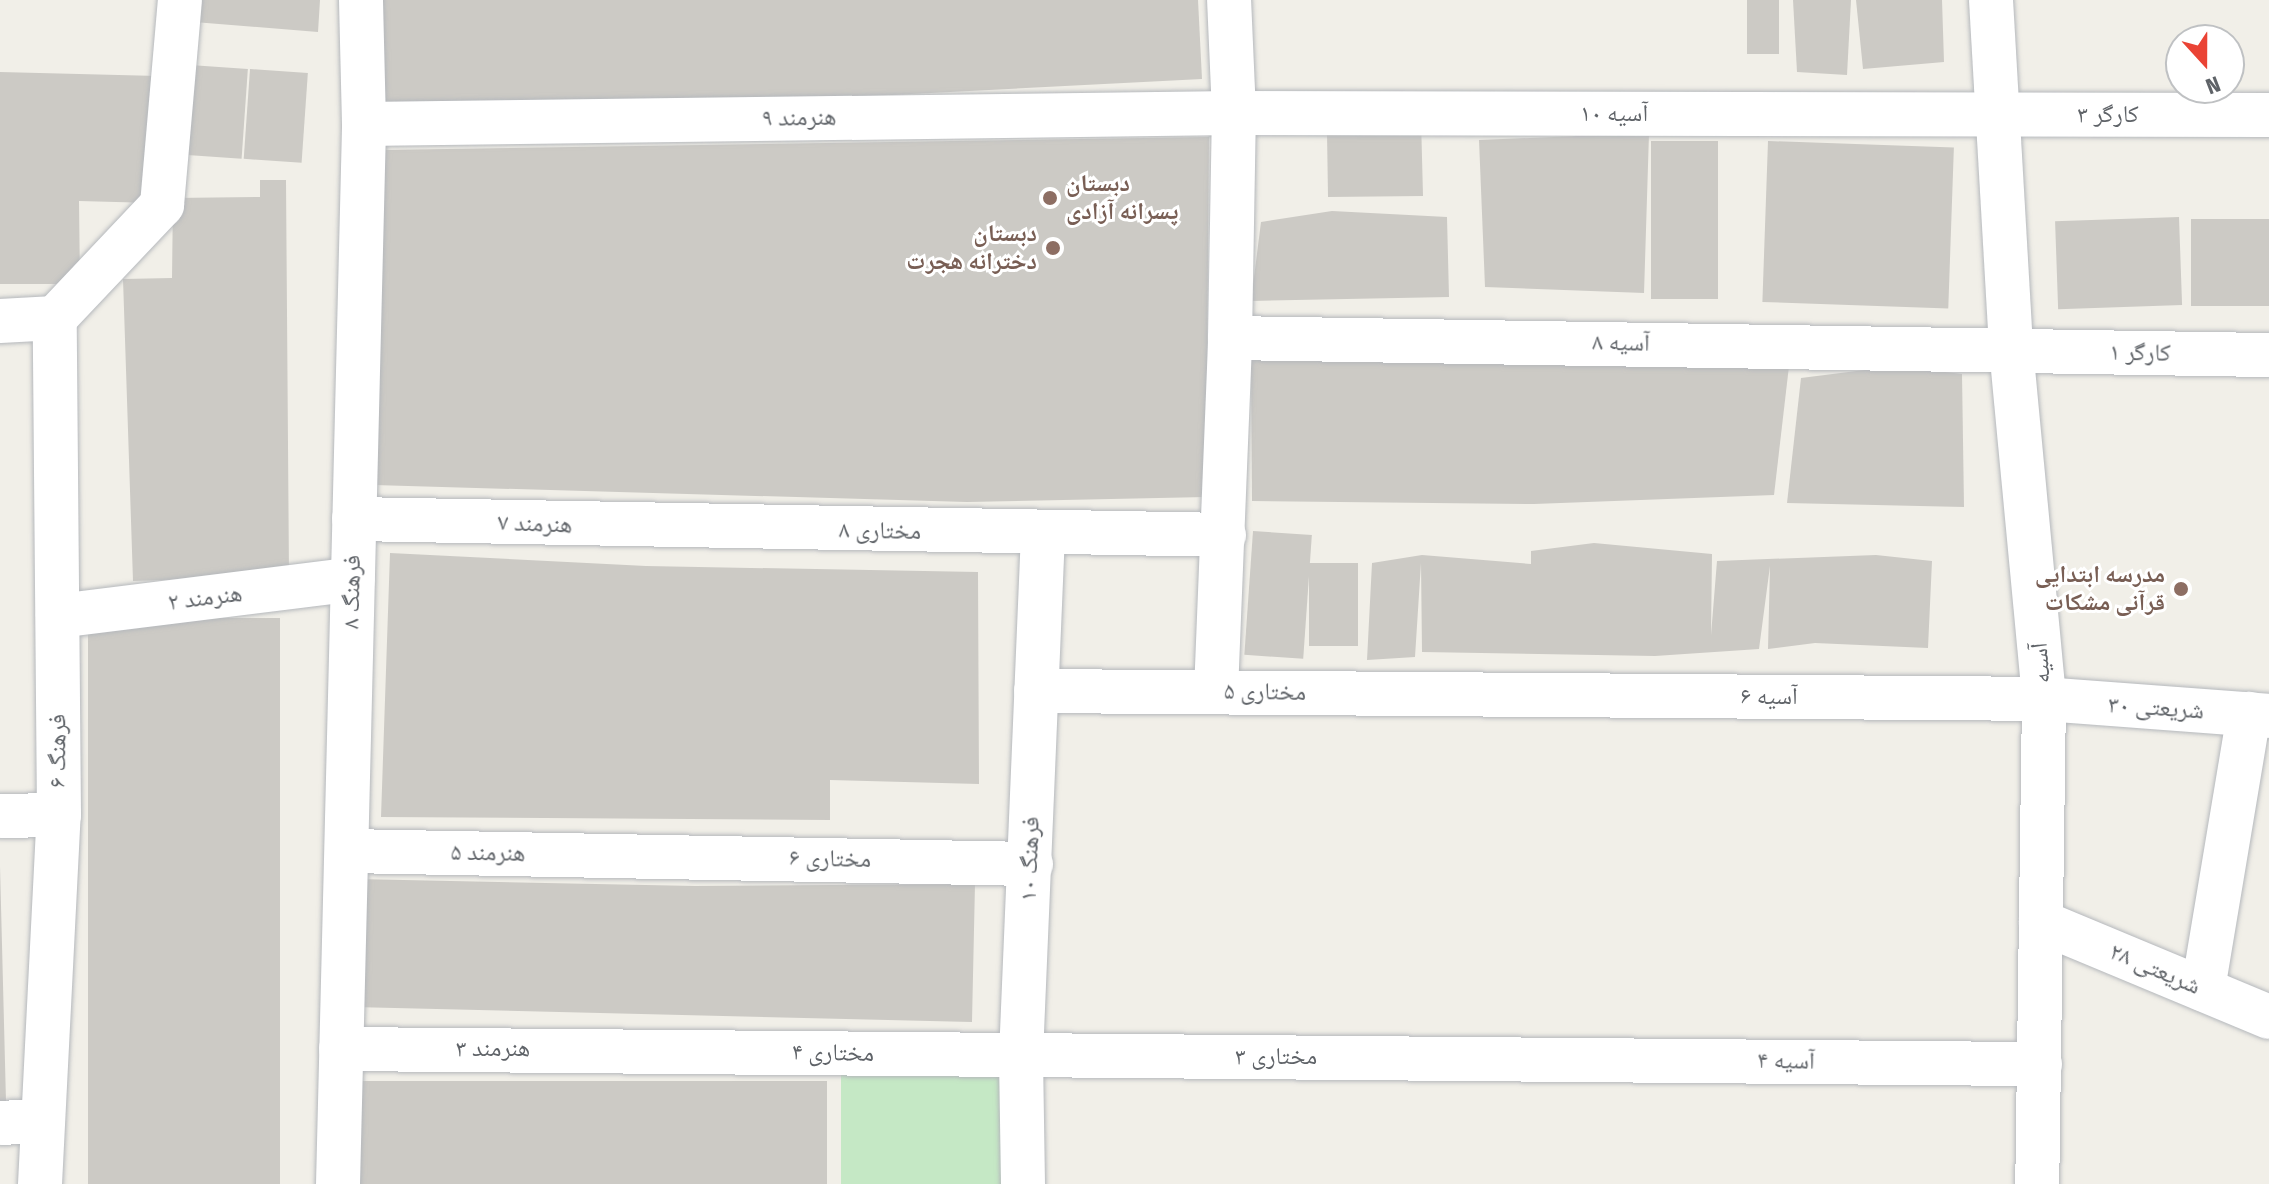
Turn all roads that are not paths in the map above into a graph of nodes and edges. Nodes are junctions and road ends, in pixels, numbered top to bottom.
1 (180, 0) edge
2 (361, 0) edge
3 (1229, 0) edge
4 (1991, 0) edge
5 (1234, 113) junction
6 (2269, 115) edge
7 (1994, 116) junction
8 (364, 124) junction
9 (55, 318) junction
10 (0, 321) edge
11 (1230, 338) junction
12 (2011, 348) junction
13 (2269, 355) edge
14 (354, 519) junction
15 (716, 529) joint
16 (1043, 534) junction
17 (1224, 535) junction
18 (353, 579) junction
19 (58, 616) junction
20 (1036, 691) junction
21 (1216, 692) junction
22 (1493, 694) joint
23 (2044, 699) junction
24 (2259, 715) edge
25 (59, 815) junction
26 (0, 816) edge
27 (347, 851) junction
28 (629, 854) joint
29 (1031, 864) junction
30 (2041, 922) junction
31 (2203, 989) junction
32 (2269, 1017) edge
33 (341, 1049) junction
34 (645, 1050) joint
35 (1021, 1056) junction
36 (1532, 1058) joint
37 (2040, 1064) junction
38 (21, 1122) edge
39 (40, 1184) edge
40 (338, 1184) edge
41 (1023, 1184) edge
42 (2037, 1184) edge

1 - 9 street
2 - 8 street, فرهنگ ۸
3 - 5 street
4 - 7 street, آسیه
5 - 7 street, آسیه ۱۰
5 - 8 street, هنرمند ۹
5 - 11 street
6 - 7 street, کارگر ۳
7 - 12 street, آسیه
8 - 14 street, فرهنگ ۸
9 - 10 street
9 - 19 street, فرهنگ ۶
11 - 12 street, آسیه ۸
11 - 17 street
12 - 13 street, کارگر ۱
12 - 23 street, آسیه
14 - 15 street, هنرمند ۷
14 - 18 street, فرهنگ ۸
15 - 16 street, مختاری ۸
16 - 17 street, مختاری ۸
16 - 20 street, فرهنگ ۱۰
17 - 21 street
18 - 19 street, هنرمند ۲
18 - 27 street, فرهنگ ۸
19 - 25 street, فرهنگ ۶
20 - 21 street, مختاری ۵
20 - 29 street, فرهنگ ۱۰
21 - 22 street, مختاری ۵
22 - 23 street, آسیه ۶
23 - 24 street, شریعتی ۳۰
23 - 30 street, آسیه
24 - 31 street
25 - 26 street
25 - 38 street, فرهنگ ۶
27 - 28 street, هنرمند ۵
27 - 33 street, فرهنگ ۸
28 - 29 street, مختاری ۶
29 - 35 street, فرهنگ ۱۰
30 - 31 street, شریعتی ۲۸
30 - 37 street, آسیه
31 - 32 street, شریعتی ۲۸
33 - 34 street, هنرمند ۳
33 - 40 street, فرهنگ ۸
34 - 35 street, مختاری ۴
35 - 36 street, مختاری ۳
35 - 41 street, فرهنگ ۱۰
36 - 37 street, آسیه ۴
37 - 42 street, آسیه
38 - 39 street, فرهنگ ۶

